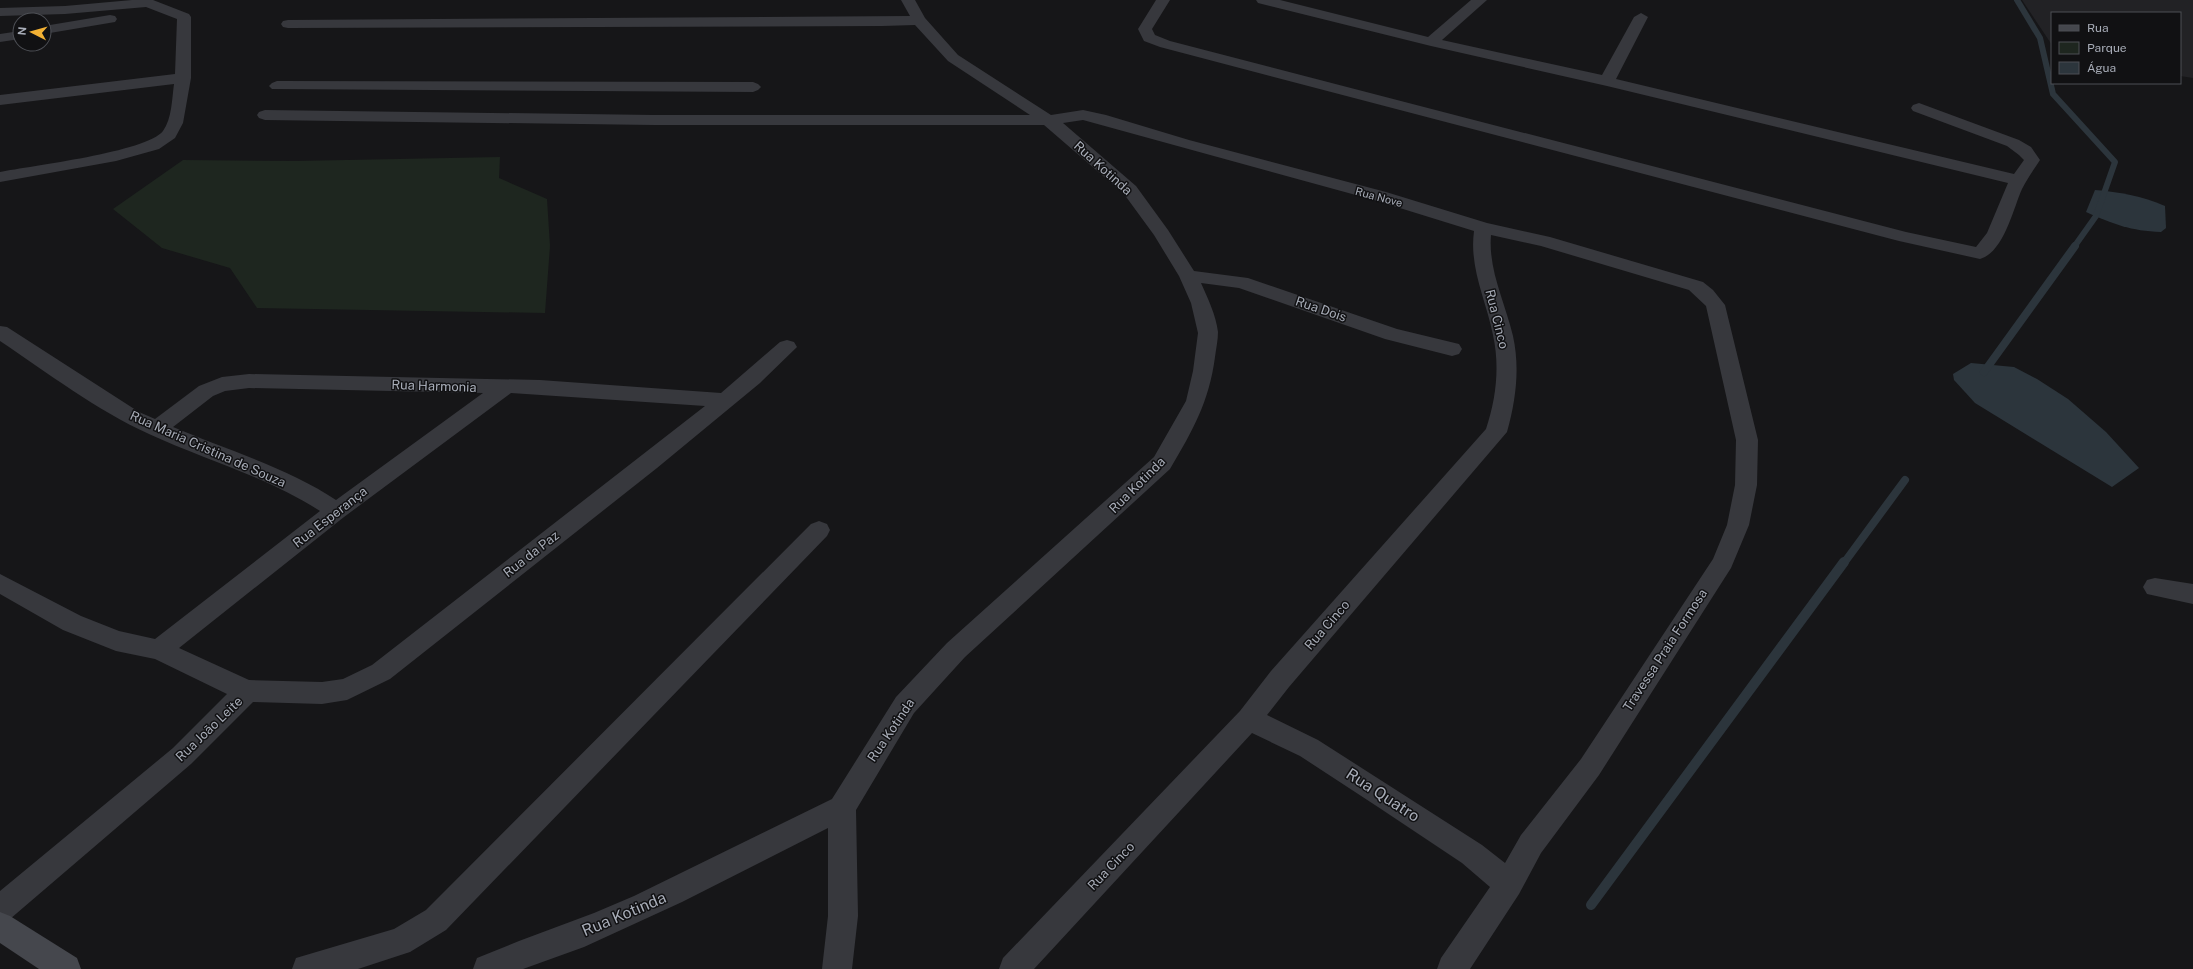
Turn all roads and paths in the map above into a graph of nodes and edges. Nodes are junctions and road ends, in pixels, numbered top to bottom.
1 (12, 0) edge
2 (908, 0) edge
3 (1163, 0) edge
4 (1263, 0) edge
5 (1480, 0) edge
6 (144, 1) edge
7 (0, 3) edge
8 (162, 10) junction
9 (0, 12) edge
10 (1641, 17) dead end
11 (919, 20) junction
12 (288, 24) dead end
13 (52, 29) edge
14 (12, 36) edge
15 (0, 38) edge
16 (1431, 42) junction
17 (183, 78) junction
18 (1607, 81) junction
19 (277, 86) dead end
20 (753, 87) dead end
21 (0, 100) edge
22 (574, 103) junction
23 (1919, 108) dead end
24 (265, 115) dead end
25 (1048, 120) junction
26 (0, 177) edge
27 (2018, 180) junction
28 (1483, 228) junction
29 (1188, 276) junction
30 (1706, 294) joint
31 (0, 332) edge
32 (17, 344) junction
33 (787, 347) dead end
34 (1452, 349) dead end
35 (0, 355) edge
36 (504, 388) junction
37 (725, 400) junction
38 (157, 429) junction
39 (336, 510) junction
40 (819, 530) dead end
41 (0, 582) edge
42 (2155, 587) dead end
43 (2193, 594) edge
44 (159, 650) junction
45 (247, 691) junction
46 (1248, 720) junction
47 (842, 808) junction
48 (1509, 884) junction
49 (0, 909) edge
50 (0, 926) edge
51 (66, 969) edge
52 (308, 969) edge
53 (488, 969) edge
54 (837, 969) edge
55 (1014, 969) edge
56 (1452, 969) edge

1 - 7 street
2 - 11 street, Rua Kotinda
3 - 27 street
4 - 16 street
5 - 16 street
6 - 8 street
6 - 9 street
8 - 13 street
8 - 17 street
10 - 18 street
11 - 12 street
11 - 25 street, Rua Kotinda
14 - 15 street
16 - 18 street
17 - 21 street
17 - 26 street
18 - 27 street
19 - 22 street
20 - 22 street
22 - 24 street
22 - 25 street, Rua Nove
23 - 27 street
25 - 28 street, Rua Nove
25 - 29 street, Rua Kotinda
28 - 30 street, Rua Nove
28 - 46 street, Rua Cinco
29 - 34 street, Rua Dois
29 - 47 street, Rua Kotinda
30 - 48 street, Travessa Praia Formosa
31 - 32 street, Rua Maria Cristina de Souza
32 - 35 street
32 - 38 street, Rua Maria Cristina de Souza
33 - 37 street, Rua da Paz
36 - 37 street, Rua Harmonia
36 - 38 street, Rua Harmonia
36 - 39 street, Rua Esperança
37 - 45 street, Rua da Paz
38 - 39 street, Rua Maria Cristina de Souza
39 - 44 street, Rua Esperança
40 - 52 street
41 - 44 street, Rua João Leite
42 - 43 street
44 - 45 street, Rua João Leite
45 - 49 street, Rua João Leite
46 - 48 street, Rua Quatro
46 - 55 street, Rua Cinco
47 - 53 street, Rua Kotinda
47 - 54 street
48 - 56 street, Travessa Praia Formosa
50 - 51 main road

